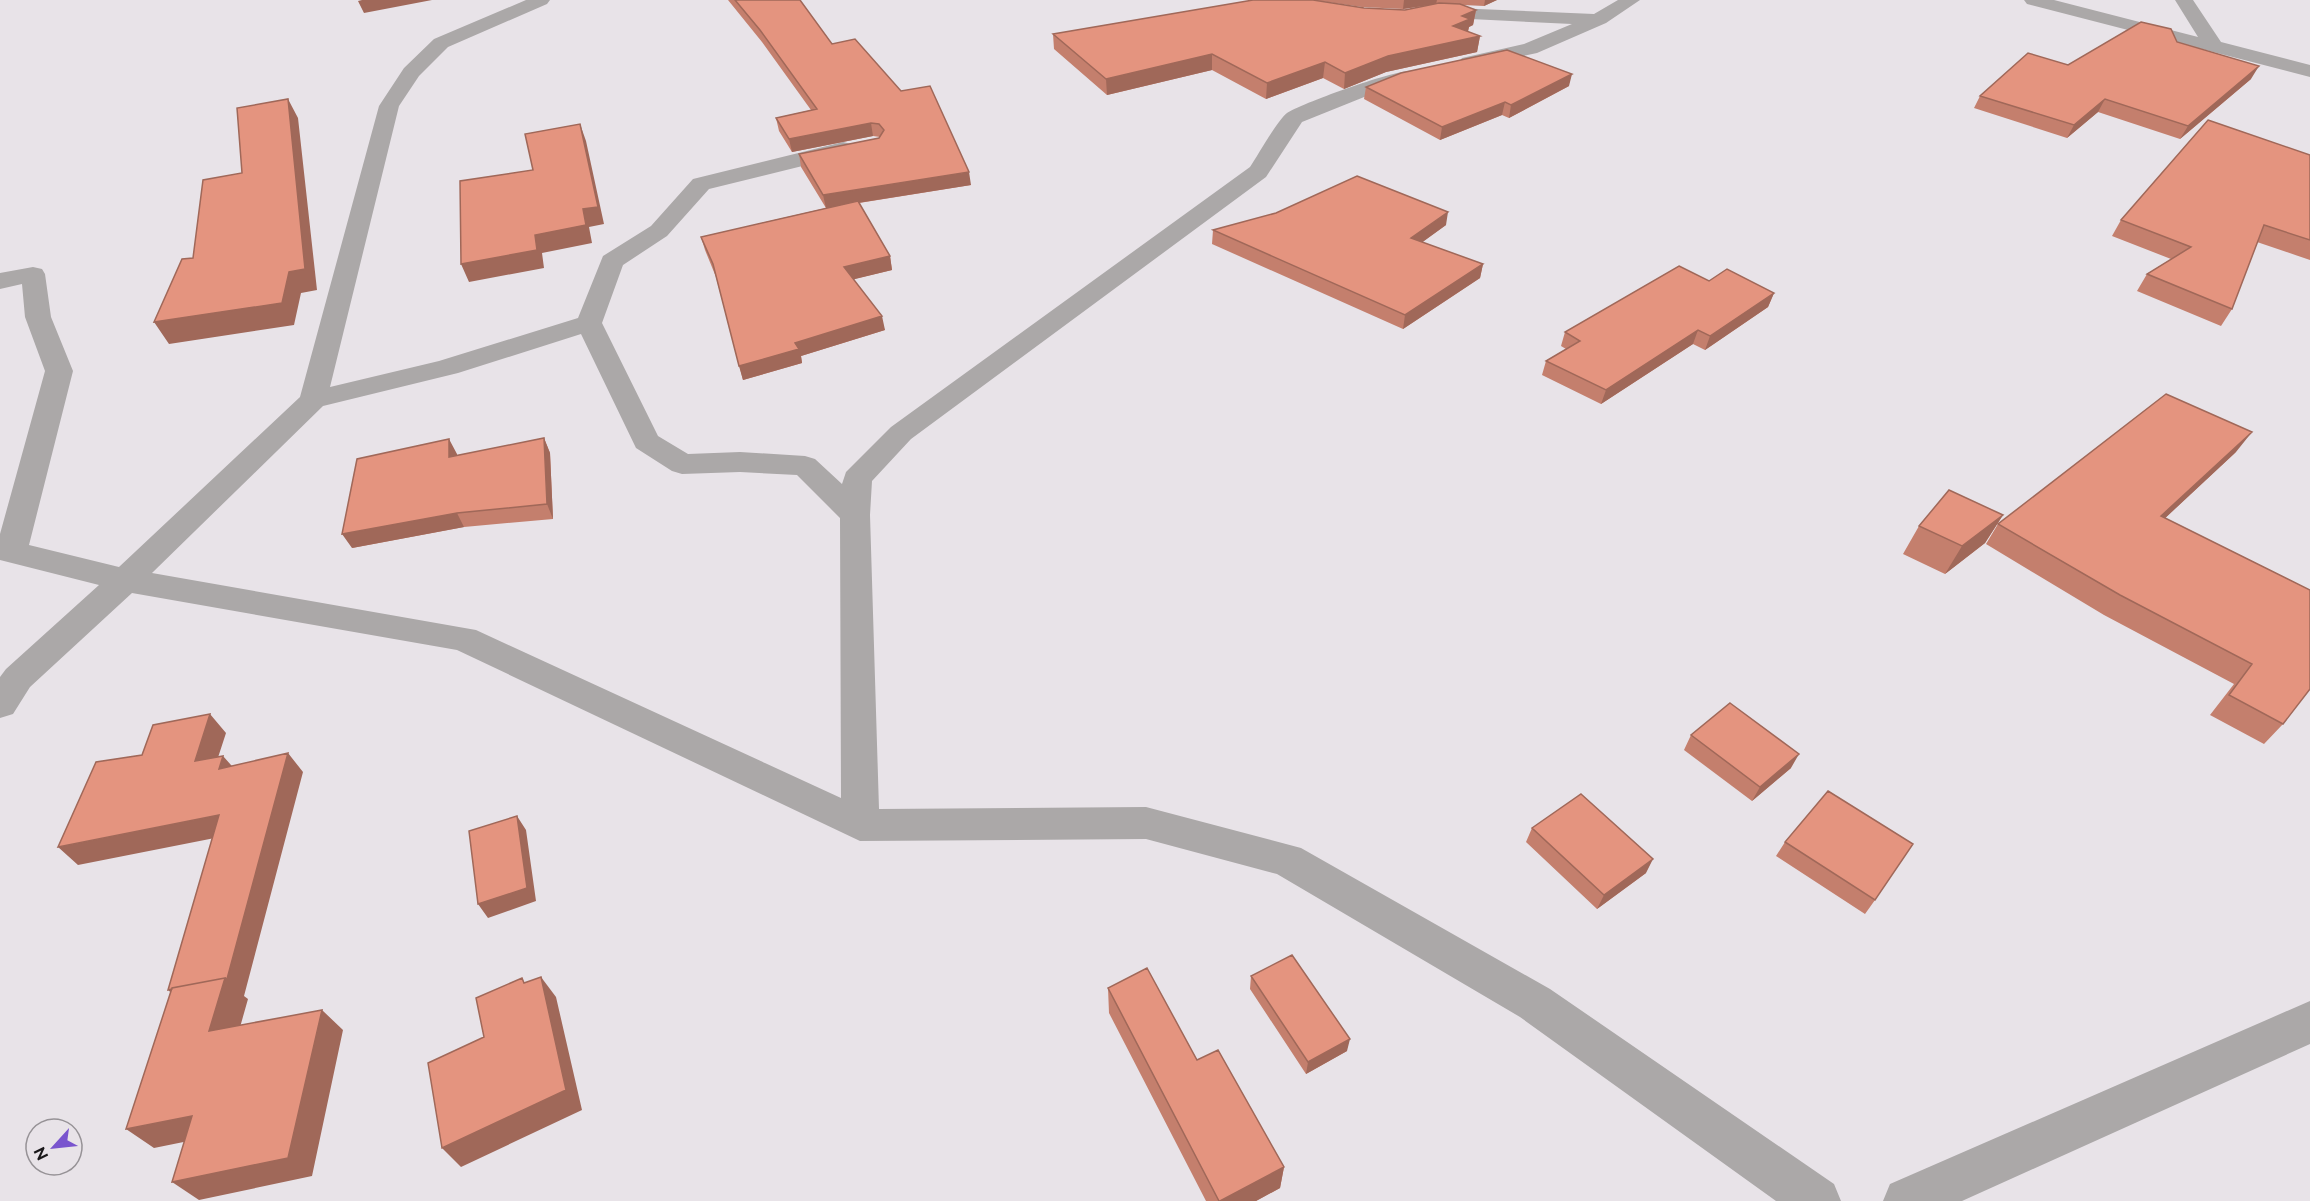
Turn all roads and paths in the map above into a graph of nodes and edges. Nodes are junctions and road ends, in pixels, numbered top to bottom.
1 (541, 0) edge
2 (1631, 0) edge
3 (2032, 0) edge
4 (2184, 0) edge
5 (1414, 15) edge
6 (1599, 19) junction
7 (2216, 48) junction
8 (2310, 71) edge
9 (863, 145) edge
10 (0, 281) edge
11 (589, 323) junction
12 (313, 400) junction
13 (855, 515) junction
14 (124, 580) junction
15 (0, 704) edge
16 (860, 825) junction
17 (2310, 1022) edge
18 (1817, 1201) edge
19 (1907, 1201) edge

1 - 12 street
2 - 6 street
3 - 7 street
4 - 7 street
5 - 6 street
6 - 13 street
7 - 8 street
9 - 11 street
10 - 14 street
11 - 12 street
11 - 13 street
12 - 14 street
13 - 16 street
14 - 15 street
14 - 16 street
16 - 18 street
17 - 19 street

